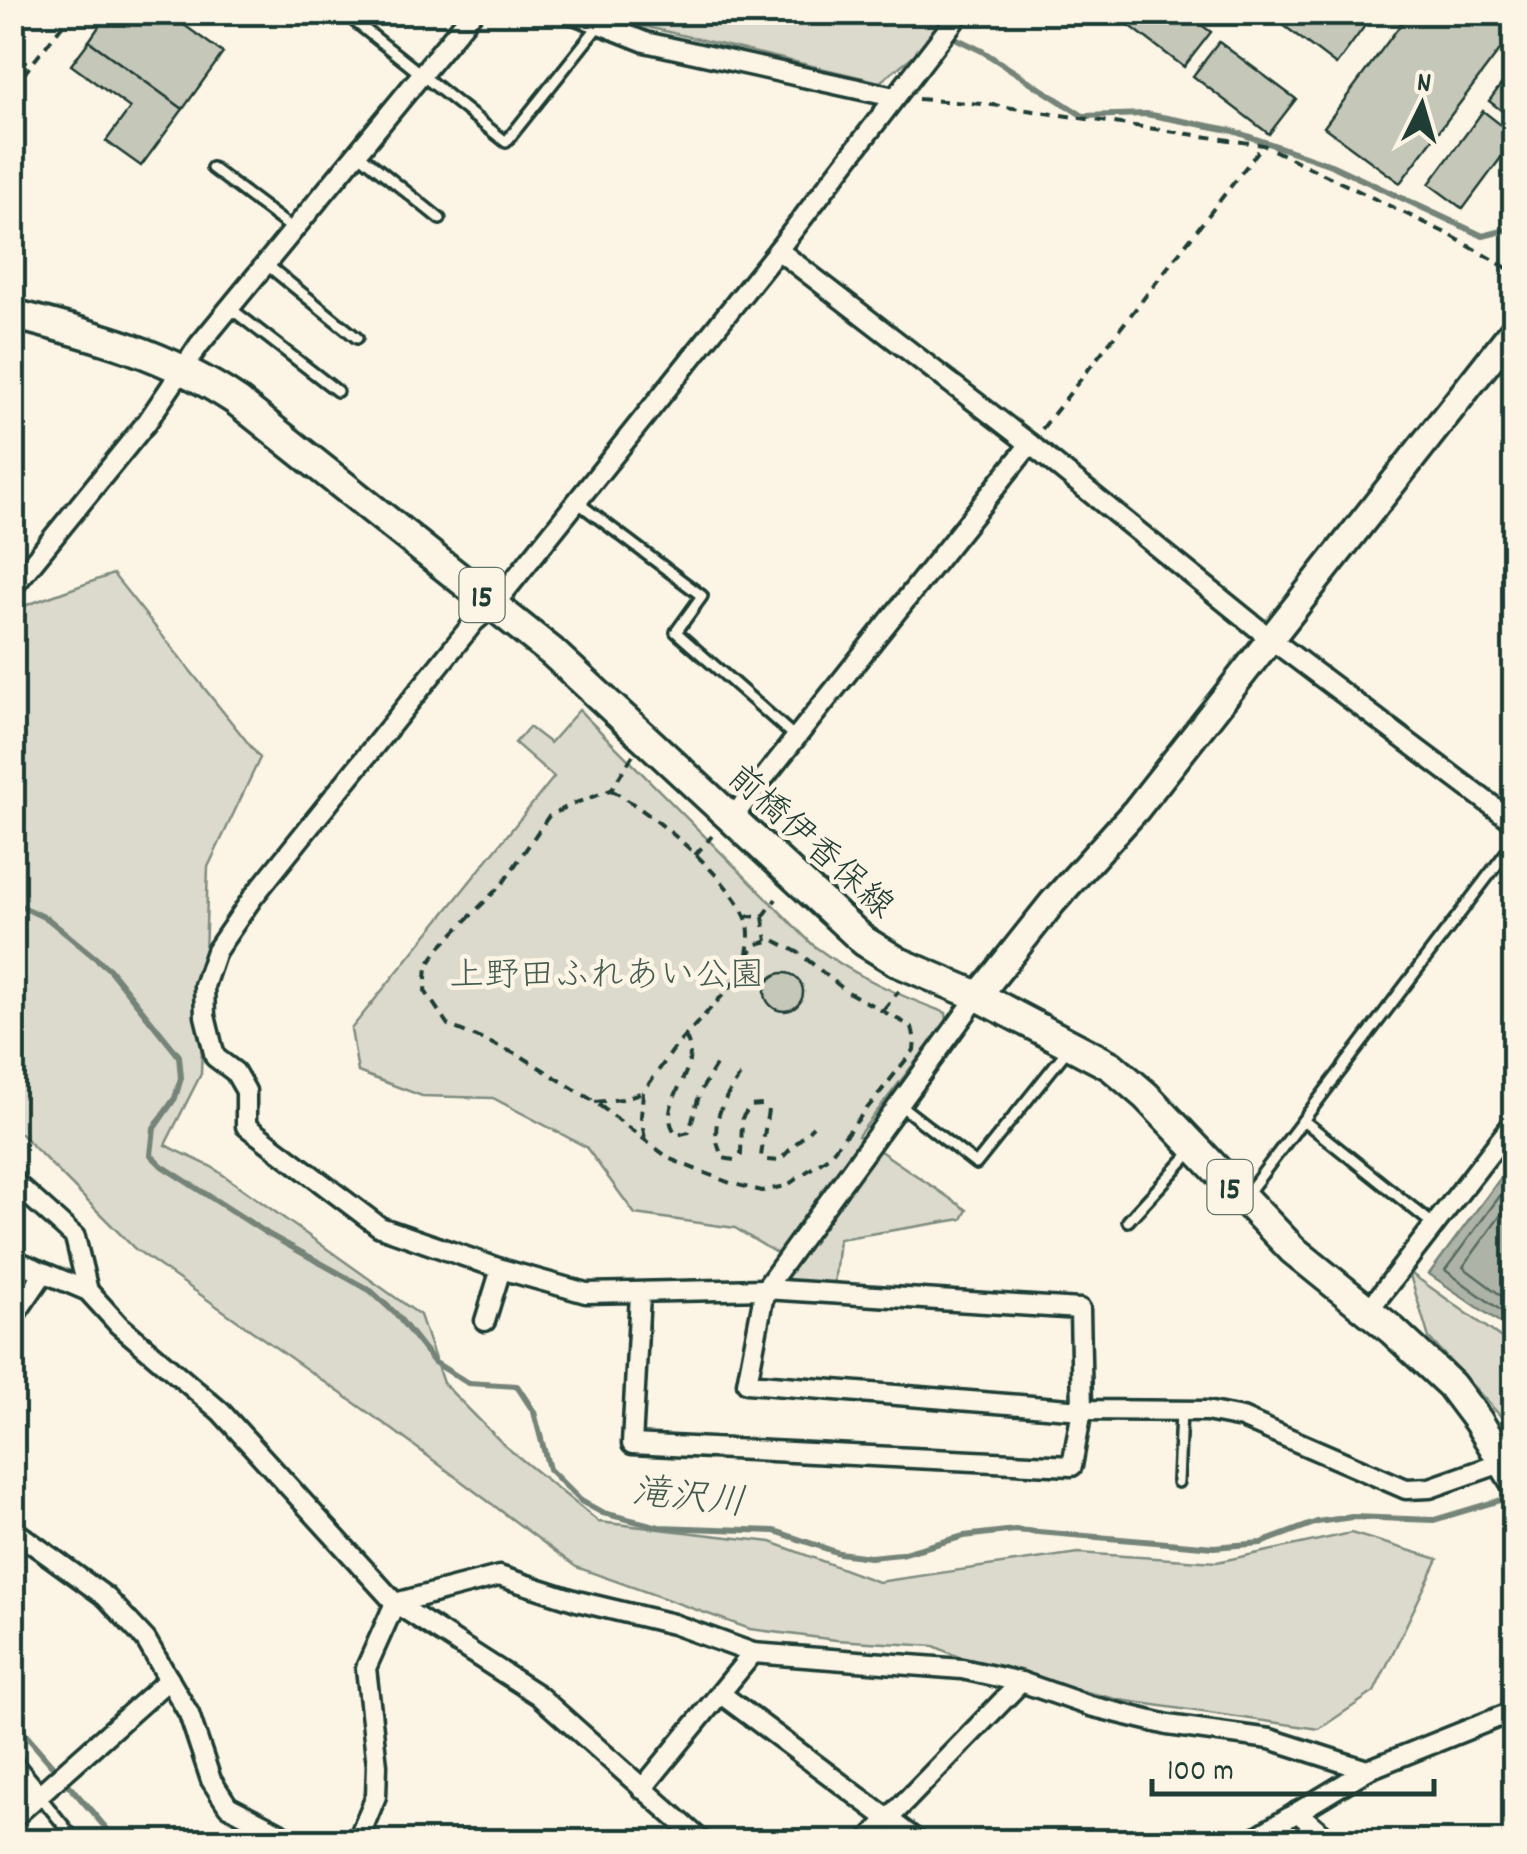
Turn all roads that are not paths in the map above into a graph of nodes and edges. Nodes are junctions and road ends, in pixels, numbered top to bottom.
1 (343, 12) edge
2 (474, 12) edge
3 (569, 12) edge
4 (961, 12) edge
5 (600, 24) junction
6 (423, 74) junction
7 (894, 97) junction
8 (358, 153) junction
9 (212, 168) dead end
10 (440, 219) dead end
11 (294, 230) junction
12 (778, 250) junction
13 (266, 264) junction
14 (230, 308) junction
15 (12, 314) edge
16 (1514, 330) edge
17 (357, 338) dead end
18 (182, 367) junction
19 (336, 390) dead end
20 (1030, 444) junction
21 (575, 501) junction
22 (12, 588) edge
23 (494, 605) junction
24 (1272, 640) junction
25 (796, 738) junction
26 (1514, 822) edge
27 (722, 827) junction
28 (1514, 842) edge
29 (978, 996) junction
30 (1072, 1046) junction
31 (898, 1103) junction
32 (1303, 1120) junction
33 (1514, 1122) edge
34 (1194, 1148) junction
35 (12, 1180) edge
36 (1242, 1200) junction
37 (1128, 1220) dead end
38 (1434, 1225) junction
39 (12, 1259) edge
40 (501, 1269) junction
41 (42, 1274) junction
42 (765, 1289) junction
43 (88, 1290) junction
44 (640, 1294) junction
45 (1368, 1311) junction
46 (12, 1319) edge
47 (485, 1321) dead end
48 (1082, 1410) junction
49 (1181, 1411) junction
50 (1510, 1472) edge
51 (1178, 1482) dead end
52 (12, 1528) edge
53 (394, 1603) junction
54 (753, 1652) junction
55 (169, 1679) junction
56 (1021, 1682) junction
57 (721, 1694) junction
58 (1514, 1711) edge
59 (12, 1763) edge
60 (1367, 1770) junction
61 (642, 1788) junction
62 (43, 1793) junction
63 (1298, 1812) junction
64 (12, 1819) edge
65 (888, 1821) junction
66 (77, 1842) edge
67 (297, 1842) edge
68 (358, 1842) edge
69 (703, 1842) edge
70 (866, 1842) edge
71 (919, 1842) edge
72 (1248, 1842) edge
73 (1332, 1842) edge

1 - 6 lane
2 - 6 street
3 - 5 street
4 - 7 street
5 - 6 lane
5 - 7 street
6 - 8 street
7 - 12 street
8 - 10 lane
8 - 11 street
9 - 11 lane
11 - 13 street
12 - 20 street
12 - 21 street
13 - 14 street
13 - 17 lane
14 - 18 street
14 - 19 lane
15 - 18 main road, 前橋伊香保線 / 15
16 - 24 street
18 - 22 street
18 - 23 main road, 前橋伊香保線 / 15
20 - 24 street
20 - 25 street
21 - 23 street
21 - 25 lane
23 - 27 main road, 前橋伊香保線 / 15
23 - 40 street
24 - 26 street
24 - 29 street
25 - 27 street
27 - 29 main road, 前橋伊香保線 / 15
28 - 32 lane
29 - 30 main road, 前橋伊香保線 / 15
29 - 31 street
30 - 31 lane
30 - 34 main road, 前橋伊香保線 / 15
31 - 42 street
32 - 36 lane
32 - 38 lane
33 - 38 street
34 - 36 main road, 前橋伊香保線 / 15
34 - 37 lane
35 - 43 street
36 - 45 main road, 前橋伊香保線 / 15
38 - 45 street
39 - 41 street
40 - 44 street
40 - 47 street
41 - 43 street
41 - 46 street
42 - 44 street
42 - 48 street
42 - 48 street
43 - 53 street
44 - 48 street
45 - 50 main road, 前橋伊香保線 / 15
48 - 49 street
49 - 50 street
49 - 51 lane
52 - 55 street
53 - 54 street
53 - 61 street
53 - 68 street
54 - 56 street
54 - 57 street
55 - 62 street
55 - 67 street
56 - 60 street
56 - 65 street
57 - 61 street
57 - 65 street
58 - 60 street
59 - 62 street
60 - 63 street
61 - 69 street
62 - 64 street
62 - 66 lane
63 - 72 street
63 - 73 street
65 - 70 street
65 - 71 street

